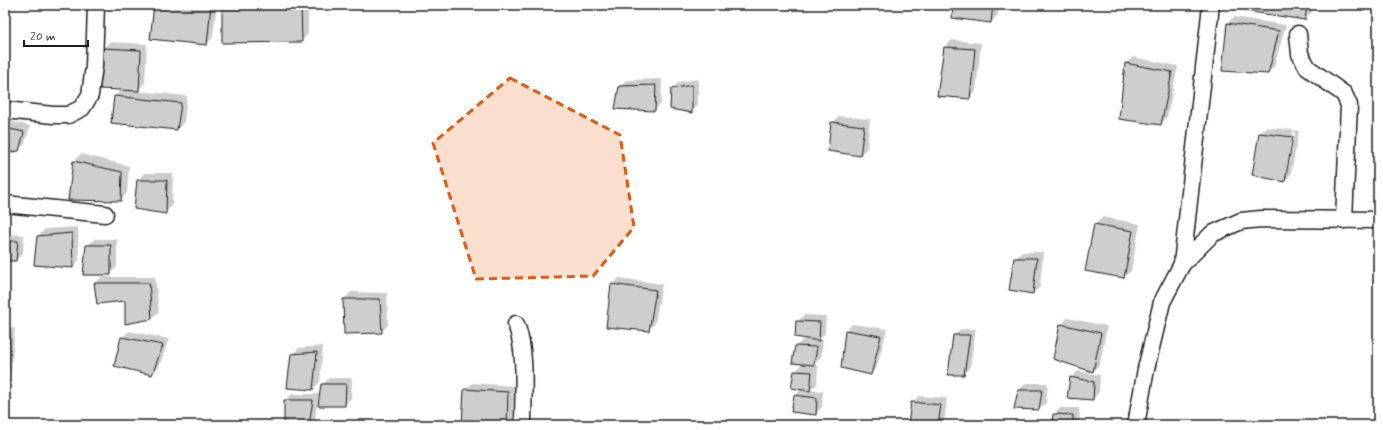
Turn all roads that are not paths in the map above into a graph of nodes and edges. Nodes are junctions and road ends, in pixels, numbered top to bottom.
1 (96, 5) edge
2 (1211, 5) edge
3 (1298, 34) dead end
4 (5, 110) edge
5 (5, 204) edge
6 (105, 214) dead end
7 (1344, 220) junction
8 (1378, 220) edge
9 (1182, 264) junction
10 (516, 324) dead end
11 (523, 425) edge
12 (1136, 425) edge

1 - 4 street
2 - 9 street
3 - 7 street
5 - 6 street
7 - 8 street
7 - 9 street
9 - 12 street
10 - 11 street

